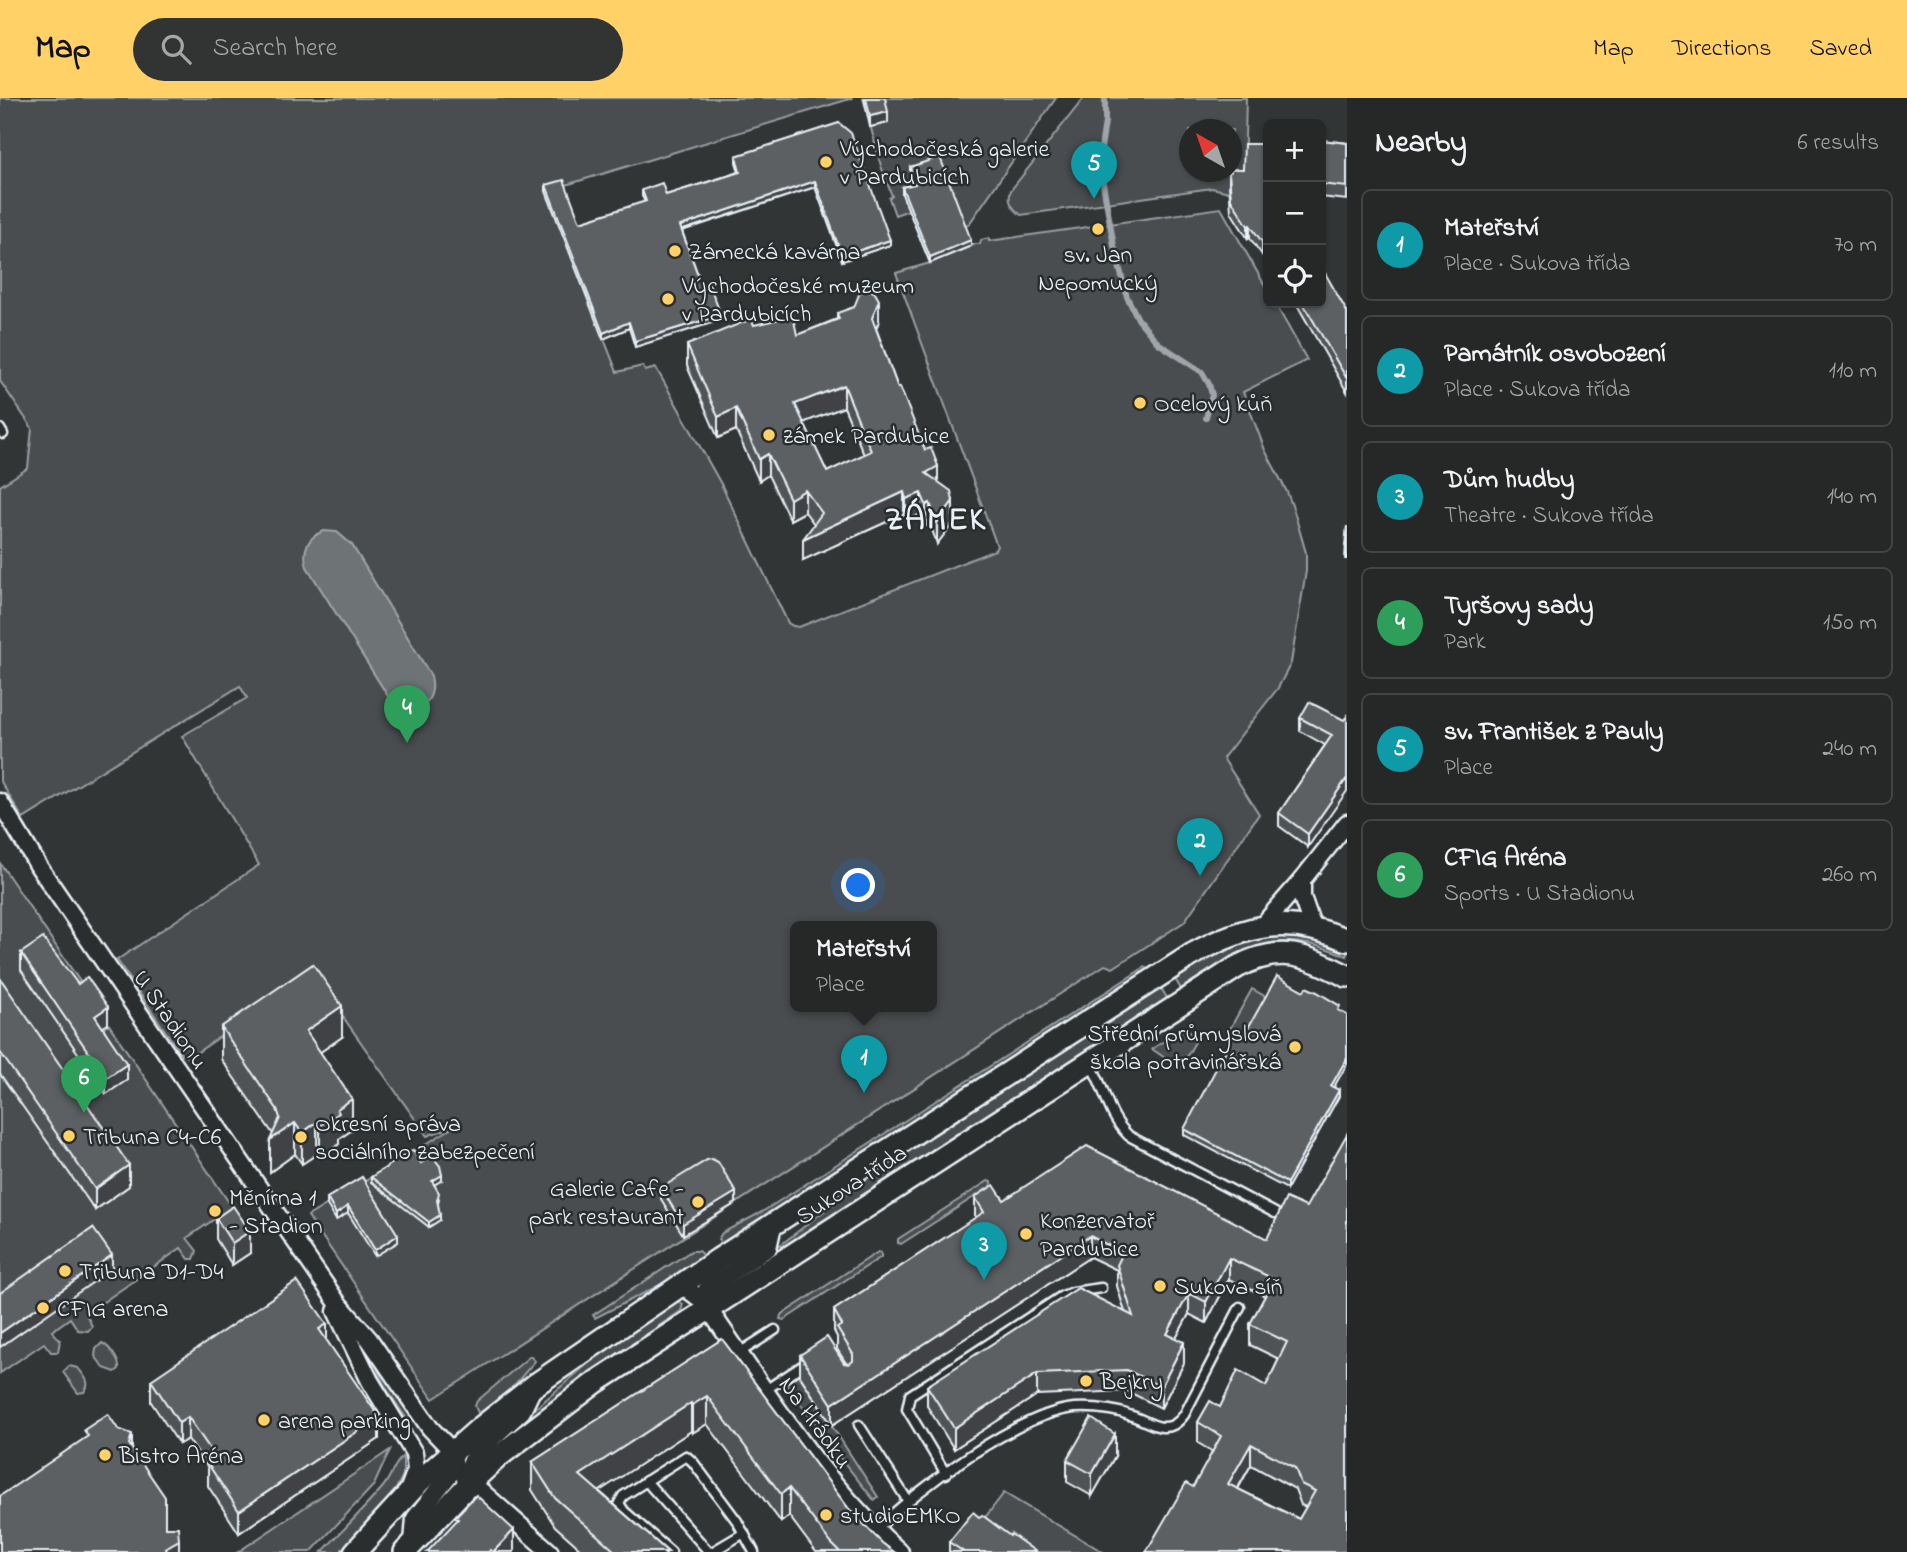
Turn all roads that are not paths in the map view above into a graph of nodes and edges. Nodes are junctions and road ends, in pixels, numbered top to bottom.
1 (0, 802) edge
2 (1347, 823) edge
3 (1303, 880) junction
4 (1262, 926) junction
5 (1312, 928) junction
6 (1347, 940) edge
7 (1347, 976) edge
8 (1089, 1062) junction
9 (1275, 1213) dead end
10 (773, 1225) junction
11 (308, 1260) junction
12 (676, 1288) junction
13 (1101, 1288) dead end
14 (1240, 1307) dead end
15 (707, 1308) junction
16 (775, 1330) dead end
17 (739, 1353) junction
18 (819, 1355) edge
19 (535, 1385) junction
20 (764, 1391) junction
21 (859, 1425) dead end
22 (405, 1437) junction
23 (454, 1467) junction
24 (946, 1474) junction
25 (646, 1481) junction
26 (402, 1500) junction
27 (908, 1501) junction
28 (876, 1530) junction
29 (744, 1533) junction
30 (409, 1548) edge
31 (355, 1552) edge
32 (550, 1552) edge
33 (671, 1552) edge
34 (710, 1552) edge
35 (754, 1552) edge
36 (900, 1552) edge

1 - 11 street, U Stadionu
2 - 3 street
3 - 4 street
3 - 5 street
4 - 5 street, Sukova třída
4 - 10 street, Sukova třída
5 - 6 street, Sukova třída
7 - 8 street, Sukova třída
8 - 9 lane
8 - 15 street, Sukova třída
10 - 12 street, Sukova třída
10 - 15 street
11 - 22 street, U Stadionu
11 - 23 street, U Stadionu
12 - 15 street, Na Hrádku
12 - 19 street, Sukova třída
13 - 24 lane
14 - 24 lane
15 - 17 street, Na Hrádku
15 - 23 street, Sukova třída
16 - 17 lane
17 - 20 street, Na Hrádku
18 - 20 lane
19 - 23 street, Sukova třída
19 - 23 street, Sukova třída
20 - 28 street, Na Hrádku
21 - 27 lane
22 - 23 street, U Stadionu
22 - 26 street, U Stadionu
23 - 26 street, Sukova třída
23 - 30 street, Sukova třída
23 - 32 street
24 - 27 lane
25 - 29 lane
25 - 33 lane
25 - 34 lane
26 - 31 street, Sukova třída
27 - 28 lane
28 - 36 street, Na Hrádku
29 - 34 lane
29 - 35 lane

